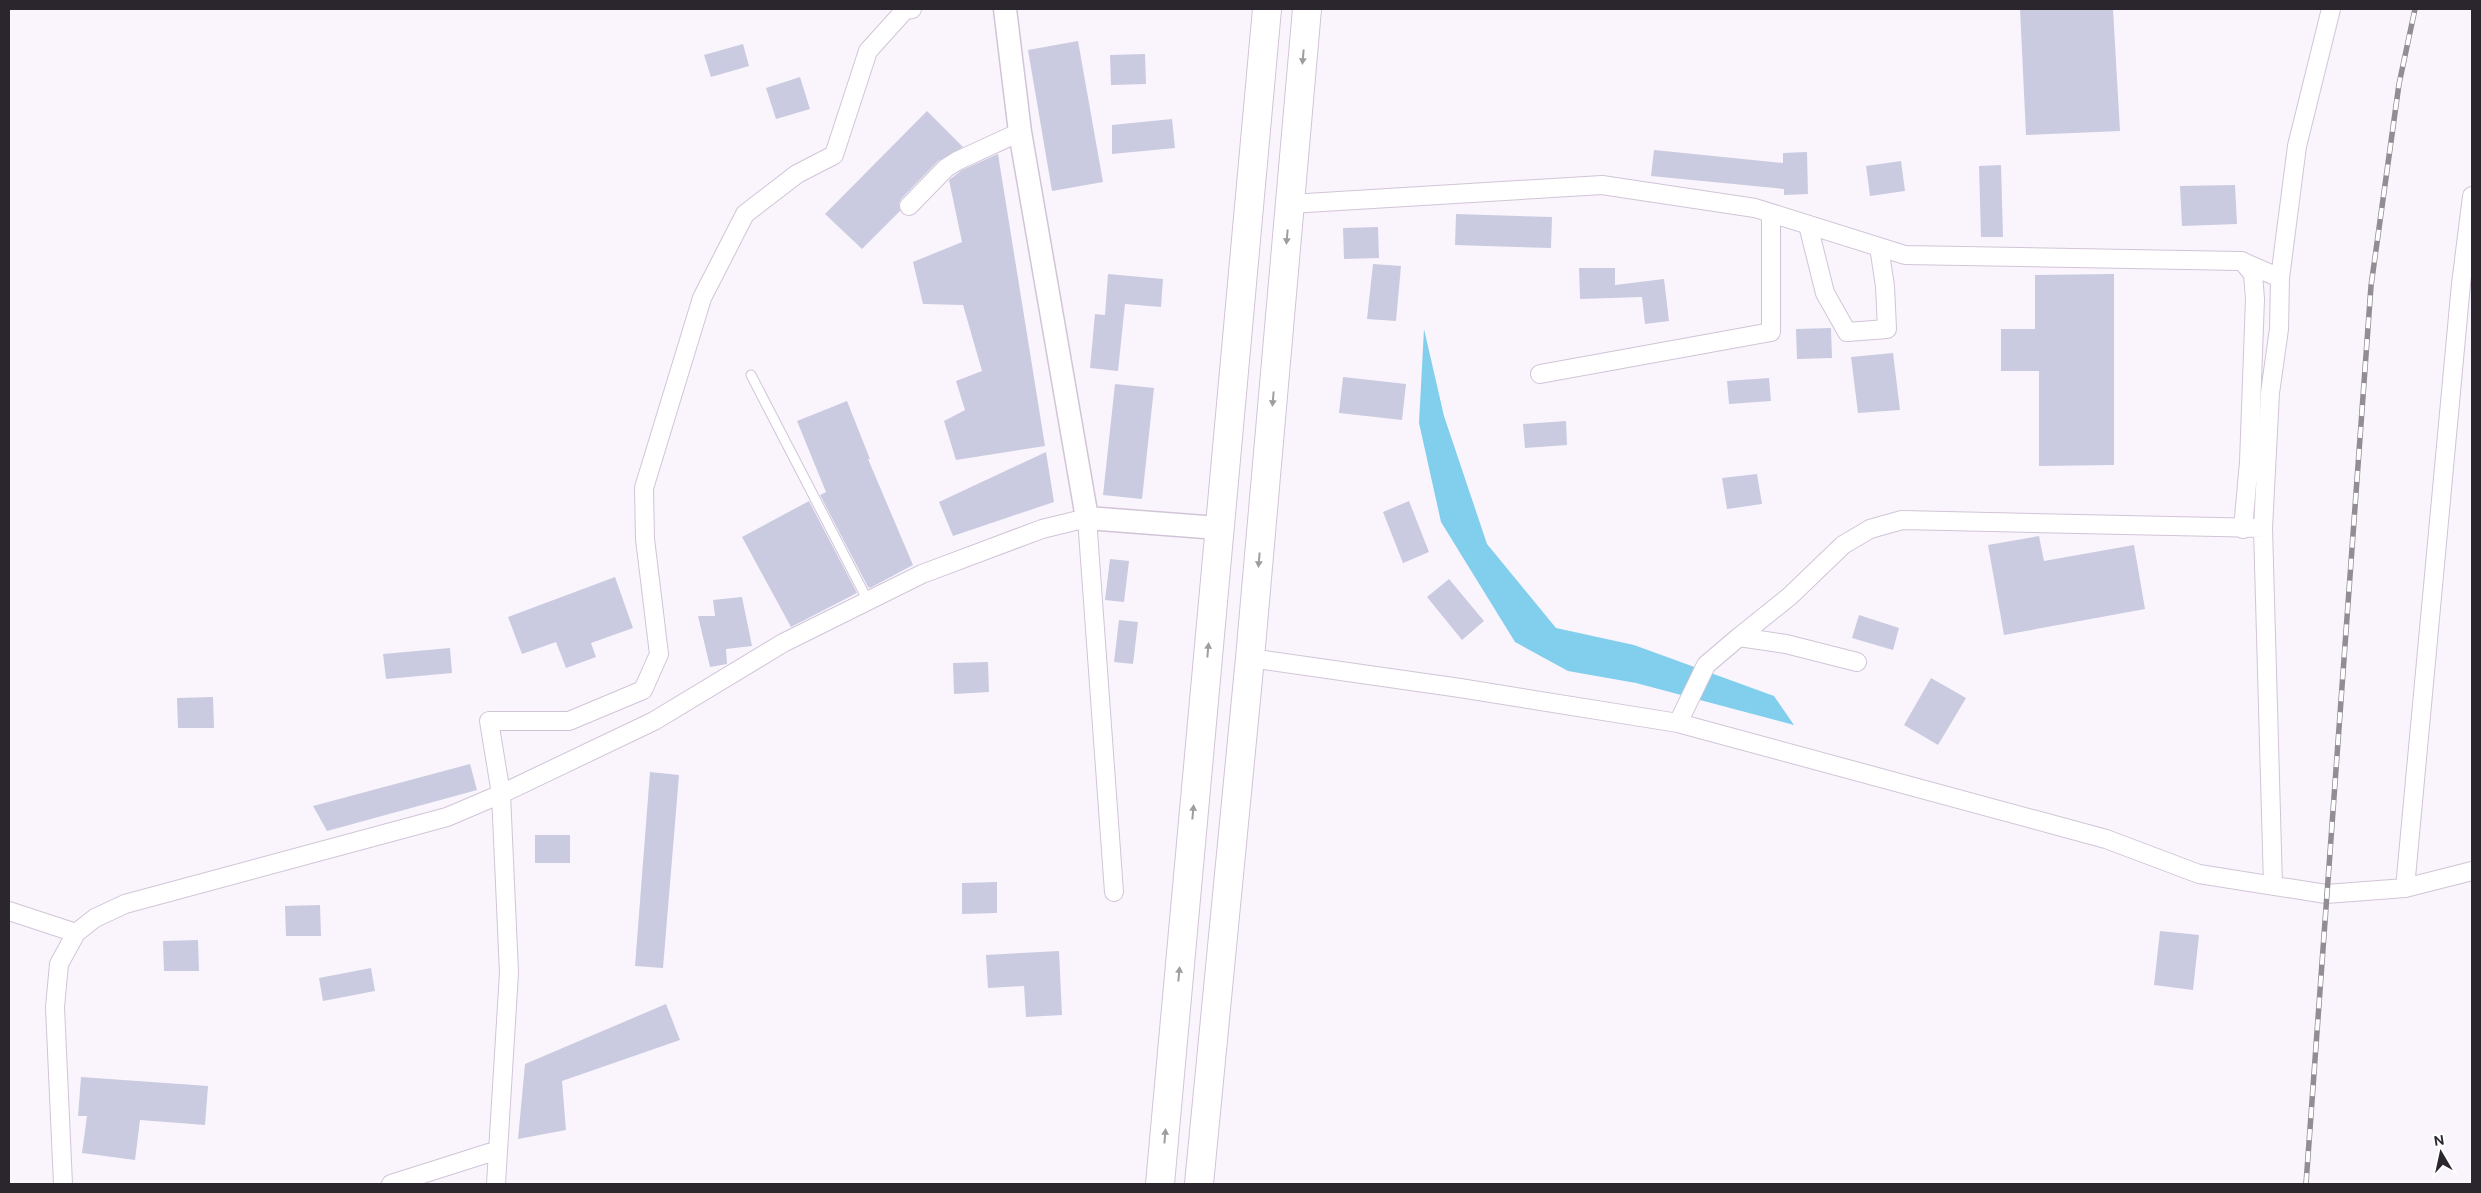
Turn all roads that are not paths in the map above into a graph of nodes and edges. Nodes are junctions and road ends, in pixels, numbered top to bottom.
1 (912, 9) edge
2 (1005, 9) edge
3 (1267, 9) edge
4 (1307, 9) edge
5 (2331, 9) edge
6 (1020, 132) junction
7 (2472, 196) edge
8 (1290, 204) junction
9 (909, 206) dead end
10 (1771, 213) junction
11 (1808, 225) junction
12 (1879, 247) junction
13 (2241, 261) junction
14 (2280, 278) junction
15 (1540, 374) dead end
16 (751, 375) dead end
17 (1087, 518) junction
18 (1218, 528) junction
19 (2263, 528) junction
20 (2243, 529) junction
21 (868, 601) junction
22 (1739, 637) junction
23 (1250, 658) junction
24 (1857, 662) dead end
25 (1682, 715) junction
26 (501, 794) junction
27 (2472, 871) edge
28 (2273, 886) junction
29 (2405, 888) junction
30 (1114, 892) dead end
31 (9, 911) edge
32 (76, 933) junction
33 (498, 1150) junction
34 (63, 1184) edge
35 (391, 1184) edge
36 (496, 1184) edge
37 (1160, 1184) edge
38 (1199, 1184) edge

1 - 26 street
2 - 6 street
3 - 18 highway
4 -> 8 highway
5 - 14 street
6 - 9 street
6 - 17 street
7 - 29 street
8 - 10 street
8 -> 23 highway
10 - 11 street
10 - 15 street
11 - 12 street
11 - 12 street
12 - 13 street
13 - 14 street
13 - 20 street
14 - 19 street
16 - 21 lane
17 - 18 street
17 - 21 street
17 - 30 street
37 -> 18 highway
19 - 20 street
19 - 28 street
20 - 22 street
21 - 26 street
22 - 24 street
22 - 25 street
23 - 25 street
23 - 38 highway
25 - 28 street
26 - 32 street
26 - 33 street
27 - 29 street
28 - 29 street
31 - 32 street
32 - 34 street
33 - 35 street
33 - 36 street

